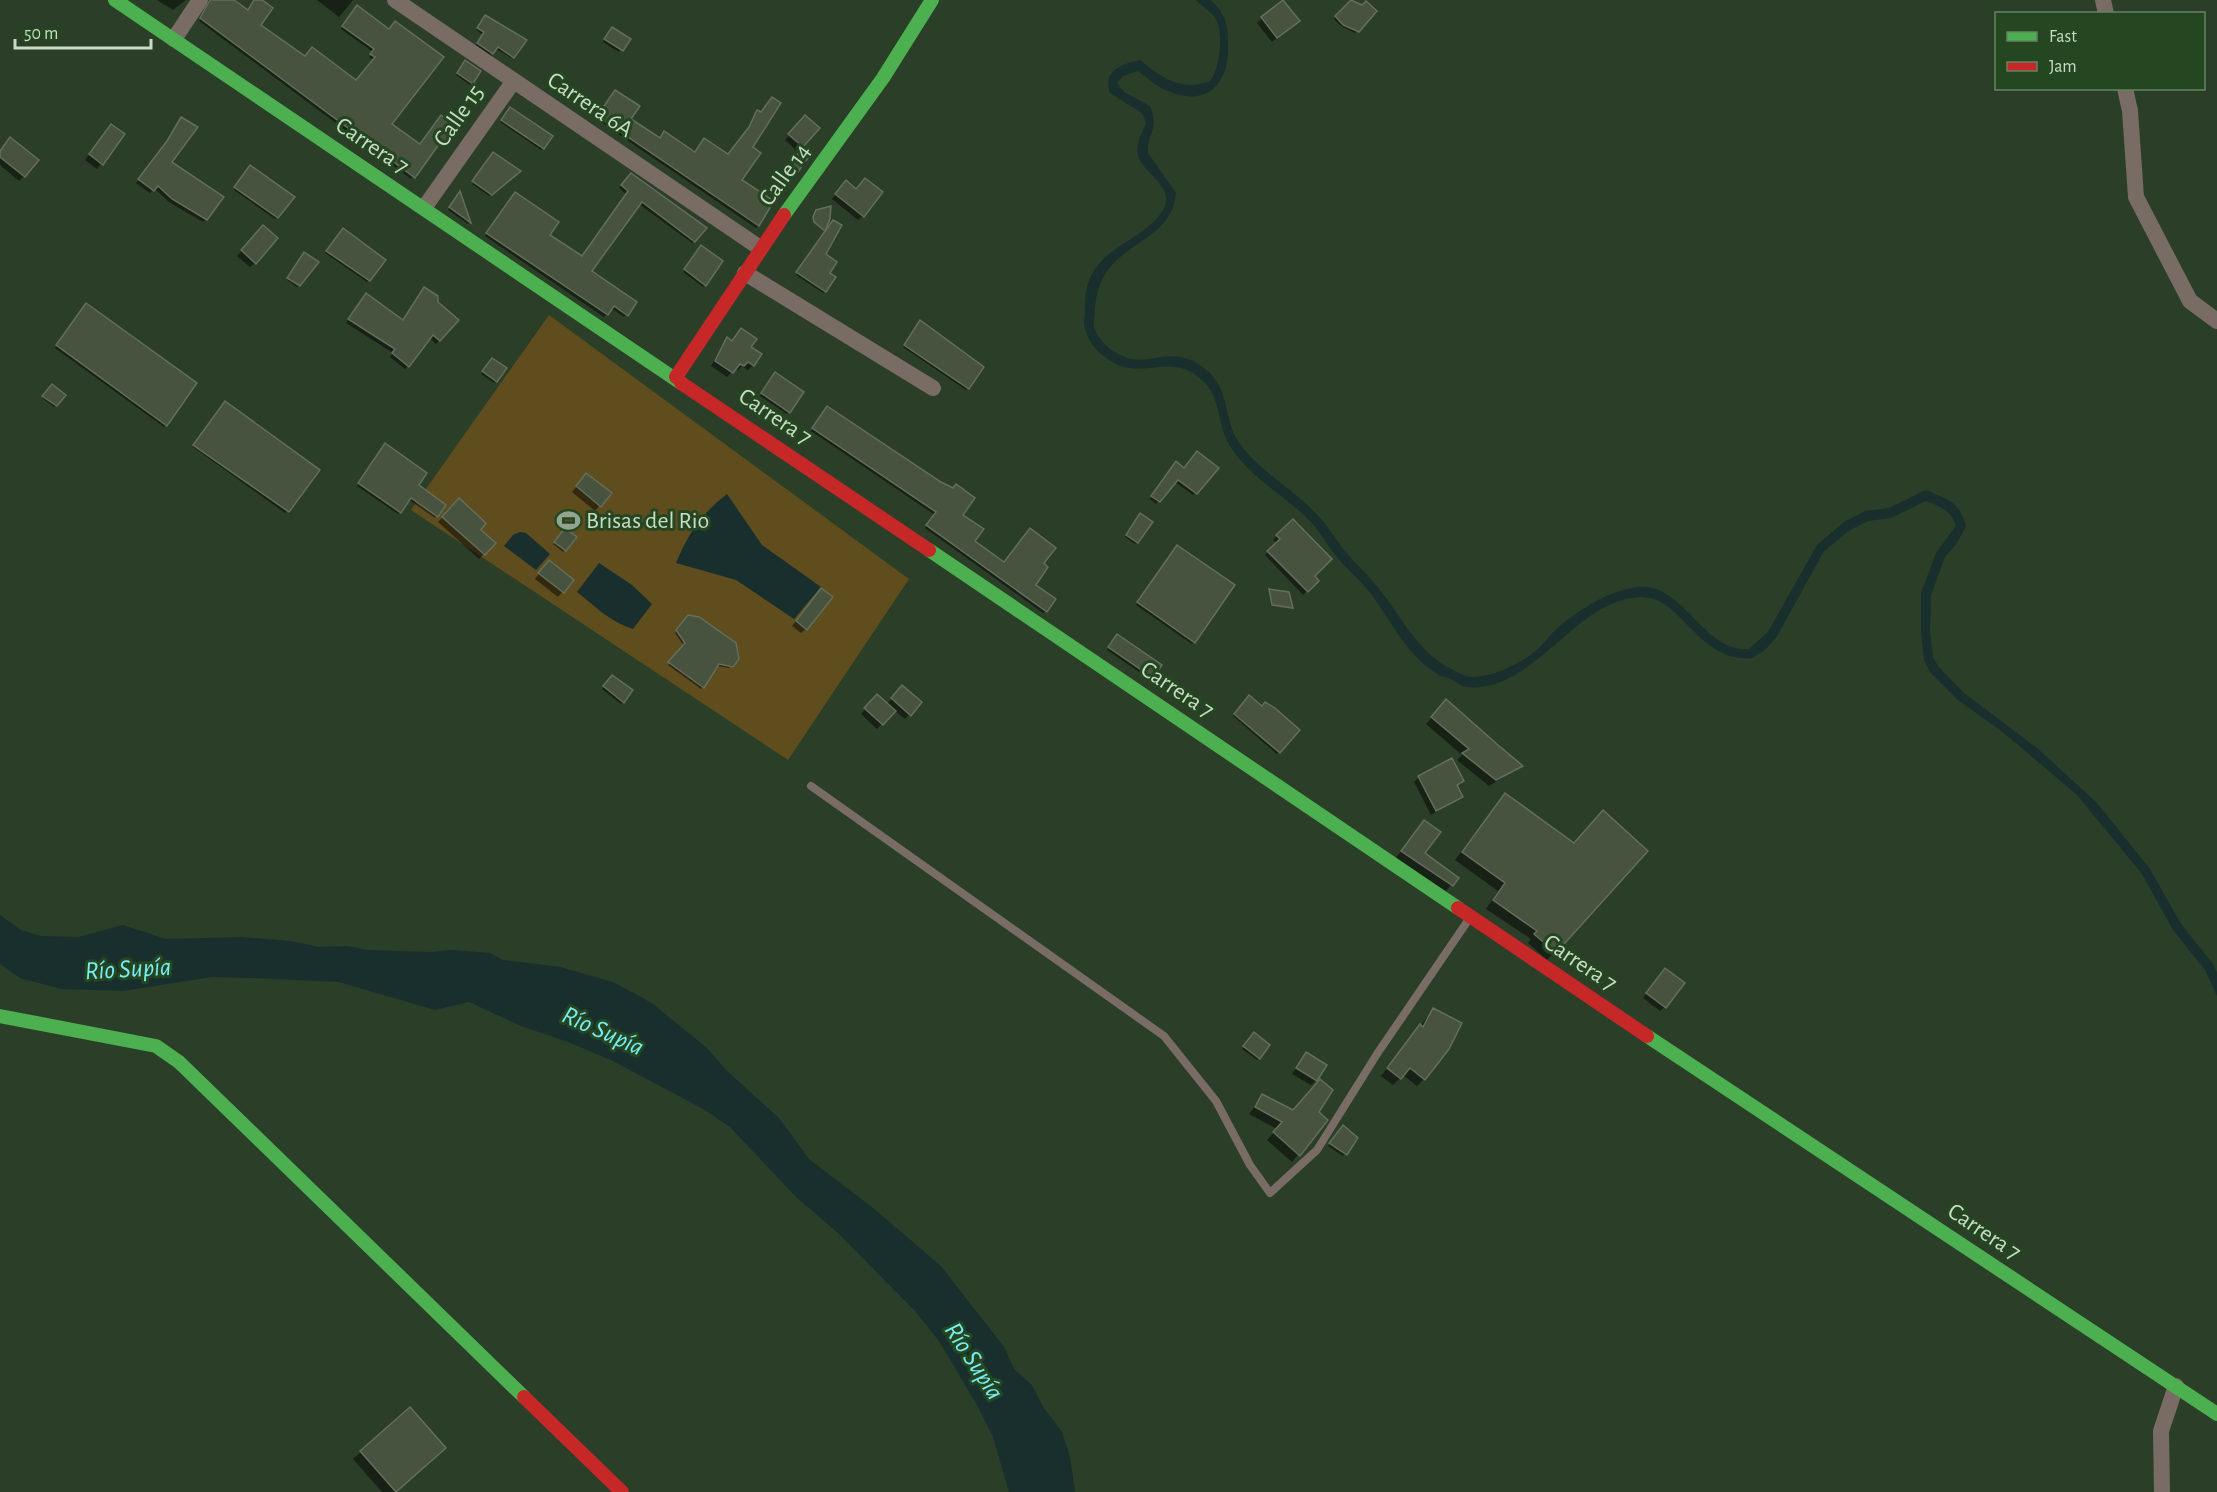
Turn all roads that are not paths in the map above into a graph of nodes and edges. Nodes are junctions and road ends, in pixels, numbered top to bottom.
1 (115, 0) edge
2 (200, 0) edge
3 (395, 0) edge
4 (932, 0) edge
5 (174, 39) junction
6 (513, 82) junction
7 (2125, 90) edge
8 (424, 208) junction
9 (760, 248) junction
10 (746, 273) junction
11 (2217, 321) edge
12 (676, 377) junction
13 (933, 388) dead end
14 (811, 786) dead end
15 (1471, 916) junction
16 (0, 1016) edge
17 (2176, 1386) junction
18 (2217, 1414) edge
19 (622, 1492) edge
20 (2162, 1492) edge

1 - 5 main road, Carrera 7
2 - 5 street
3 - 6 street, Carrera 6A
4 - 9 main road, Calle 14
5 - 8 main road, Carrera 7
6 - 8 street, Calle 15
6 - 9 street, Carrera 6A
7 - 11 street
8 - 12 main road, Carrera 7
9 - 10 main road, Calle 14
10 - 12 main road, Calle 14
10 - 13 street
12 - 15 main road, Carrera 7
14 - 15 lane
15 - 17 main road, Carrera 7
16 - 19 main road
17 - 18 main road, Carrera 7
17 - 20 street

